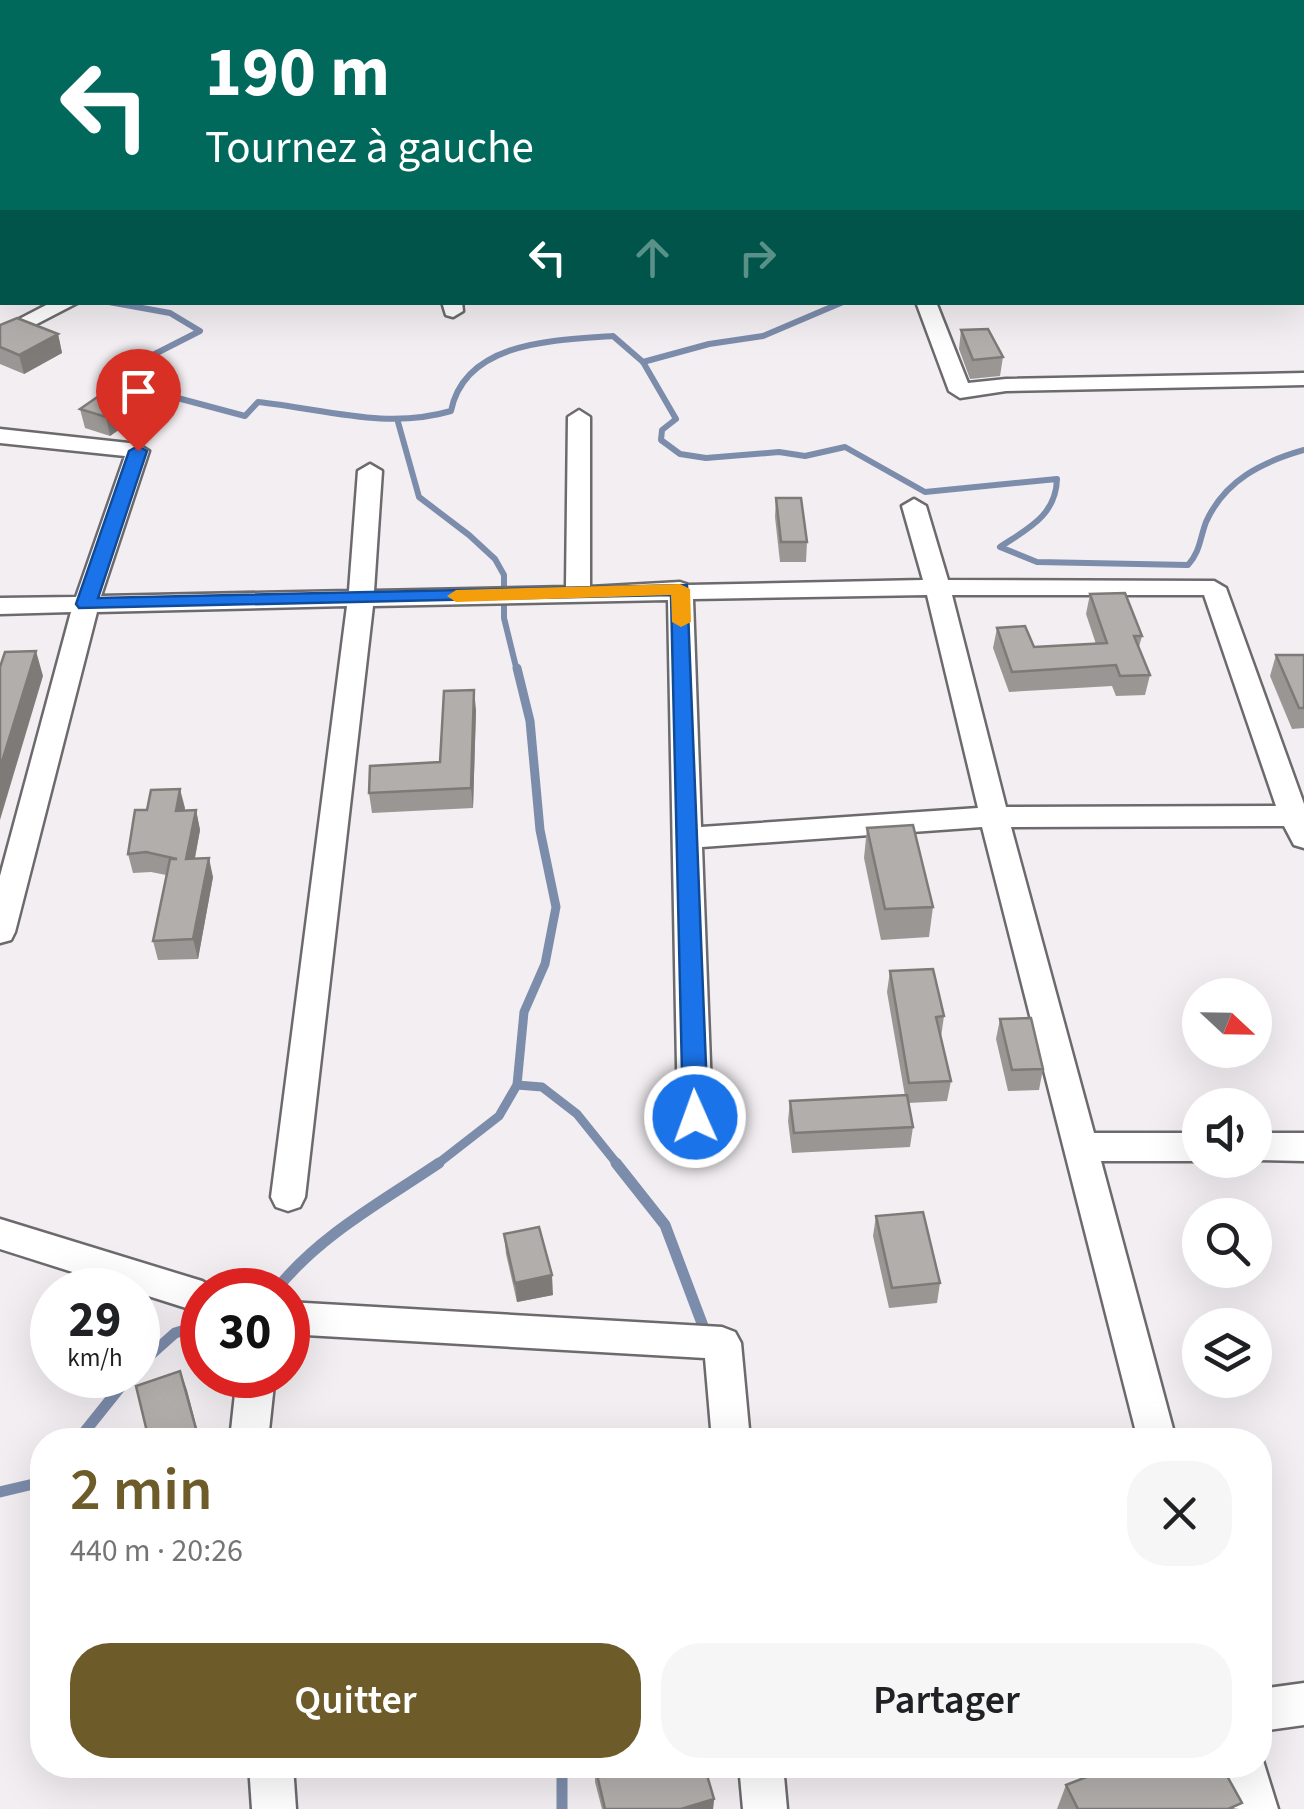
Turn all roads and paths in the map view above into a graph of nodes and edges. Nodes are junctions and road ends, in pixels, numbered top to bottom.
1 (62, 305) edge
2 (927, 305) edge
3 (0, 337) edge
4 (1304, 379) edge
5 (579, 417) dead end
6 (0, 436) edge
7 (370, 471) dead end
8 (914, 506) dead end
9 (938, 586) junction
10 (680, 589) junction
11 (578, 592) junction
12 (361, 599) junction
13 (86, 604) junction
14 (0, 606) edge
15 (994, 817) junction
16 (1301, 823) edge
17 (687, 838) junction
18 (0, 932) edge
19 (695, 1117) dead end
20 (1182, 1147) edge
21 (1272, 1147) edge
22 (1304, 1147) edge
23 (1079, 1148) junction
24 (288, 1198) dead end
25 (0, 1234) edge
26 (180, 1291) edge
27 (310, 1319) edge
28 (254, 1398) edge
29 (251, 1428) edge
30 (730, 1428) edge
31 (1154, 1428) edge
32 (1304, 1704) edge
33 (1272, 1708) edge
34 (272, 1778) edge
35 (762, 1778) edge
36 (1248, 1778) edge
37 (274, 1809) edge
38 (765, 1809) edge
39 (1256, 1809) edge

1 - 3 street
2 - 4 street
5 - 11 street
6 - 13 street
7 - 12 street
8 - 9 street
9 - 10 street
9 - 15 street
9 - 16 street
10 - 11 street
10 - 17 street
11 - 12 street
12 - 13 street
12 - 24 street
13 - 14 street
13 - 18 street
15 - 16 street
15 - 17 street
15 - 23 street
17 - 19 street
20 - 23 street
21 - 22 street
23 - 31 street
25 - 26 street
27 - 30 street
28 - 29 street
32 - 33 street
34 - 37 street
35 - 38 street
36 - 39 street

